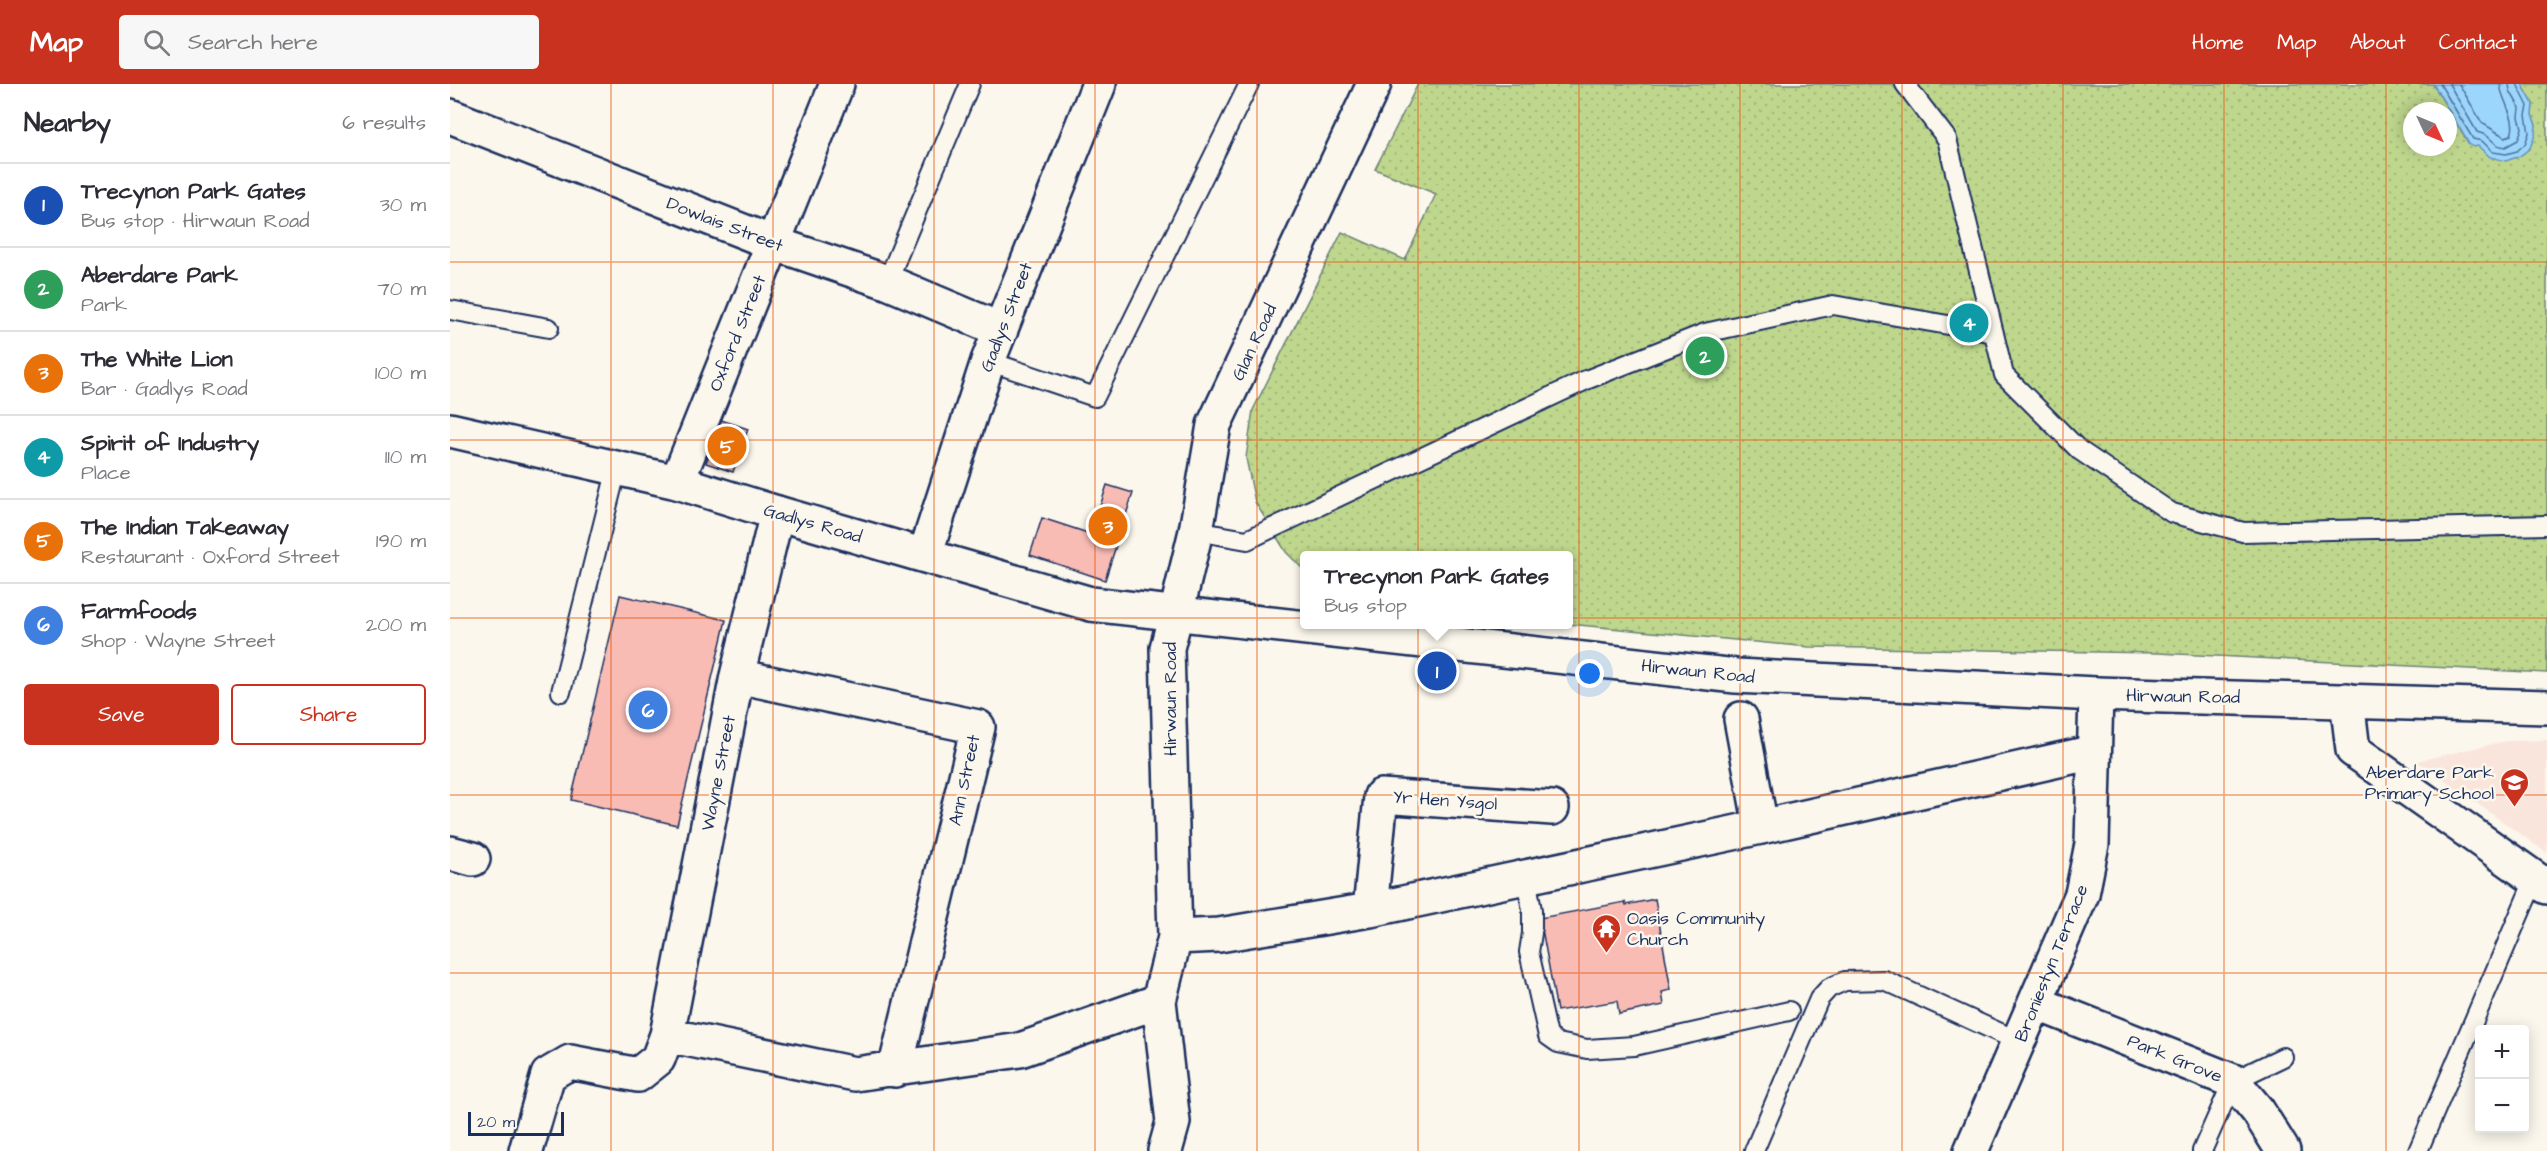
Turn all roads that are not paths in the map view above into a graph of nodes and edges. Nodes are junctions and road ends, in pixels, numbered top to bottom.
1 (837, 84) edge
2 (970, 84) edge
3 (1099, 84) edge
4 (1249, 84) edge
5 (1374, 84) edge
6 (1905, 84) edge
7 (450, 116) edge
8 (773, 243) junction
9 (887, 282) junction
10 (450, 310) edge
11 (549, 328) dead end
12 (1001, 330) junction
13 (1994, 333) junction
14 (988, 361) junction
15 (450, 430) edge
16 (617, 468) junction
17 (677, 482) junction
18 (777, 513) junction
19 (2547, 525) edge
20 (1196, 531) junction
21 (925, 555) junction
22 (1176, 614) junction
23 (1300, 628) edge
24 (1311, 629) edge
25 (737, 676) junction
26 (561, 692) dead end
27 (2096, 694) junction
28 (2347, 700) junction
29 (2547, 707) edge
30 (1741, 719) dead end
31 (2094, 752) junction
32 (1552, 808) dead end
33 (1761, 827) junction
34 (1526, 877) junction
35 (2541, 883) edge
36 (1370, 910) junction
37 (1175, 937) junction
38 (1159, 1001) junction
39 (2036, 1003) junction
40 (1790, 1011) dead end
41 (667, 1035) junction
42 (2020, 1042) junction
43 (2283, 1057) dead end
44 (896, 1070) junction
45 (2233, 1081) junction
46 (1167, 1147) edge
47 (526, 1151) edge
48 (1754, 1151) edge
49 (1971, 1151) edge
50 (2202, 1151) edge
51 (2283, 1151) edge
52 (2418, 1151) edge

1 - 8 street, Oxford Street
2 - 9 lane
3 - 12 street, Gadlys Street
4 - 14 lane
5 - 20 street, Glan Road
6 - 13 lane
7 - 8 street, Dowlais Street
8 - 9 street, Dowlais Street
8 - 17 street, Oxford Street
9 - 12 street, Dowlais Street
10 - 11 lane
12 - 14 street, Gadlys Street
13 - 19 lane
13 - 20 lane
14 - 21 street, Gadlys Street
15 - 16 street, Gadlys Road
16 - 17 street, Gadlys Road
16 - 26 lane
17 - 18 street, Gadlys Road
18 - 21 street, Gadlys Road
18 - 25 street, Wayne Street
20 - 22 street, Glan Road
21 - 22 street, Gadlys Road
22 - 23 street, Hirwaun Road
22 - 37 street, Hirwaun Road
24 - 27 street, Hirwaun Road
25 - 41 street, Wayne Street
25 - 44 street, Ann Street
27 - 28 street, Hirwaun Road
27 - 31 street, Broniestyn Terrace
28 - 29 street, Hirwaun Road
28 - 35 street
30 - 33 street
31 - 33 street
31 - 39 street, Broniestyn Terrace
32 - 36 street, Yr Hen Ysgol
33 - 34 street
34 - 36 street
34 - 40 lane
35 - 52 lane
36 - 37 street
37 - 38 street, Hirwaun Road
38 - 44 street
38 - 46 street
39 - 42 street, Broniestyn Terrace
39 - 45 street, Park Grove
41 - 44 street
41 - 47 street, Wayne Street
42 - 48 lane
42 - 49 street, Broniestyn Terrace
43 - 45 lane
45 - 50 lane
45 - 51 street, Park Grove

